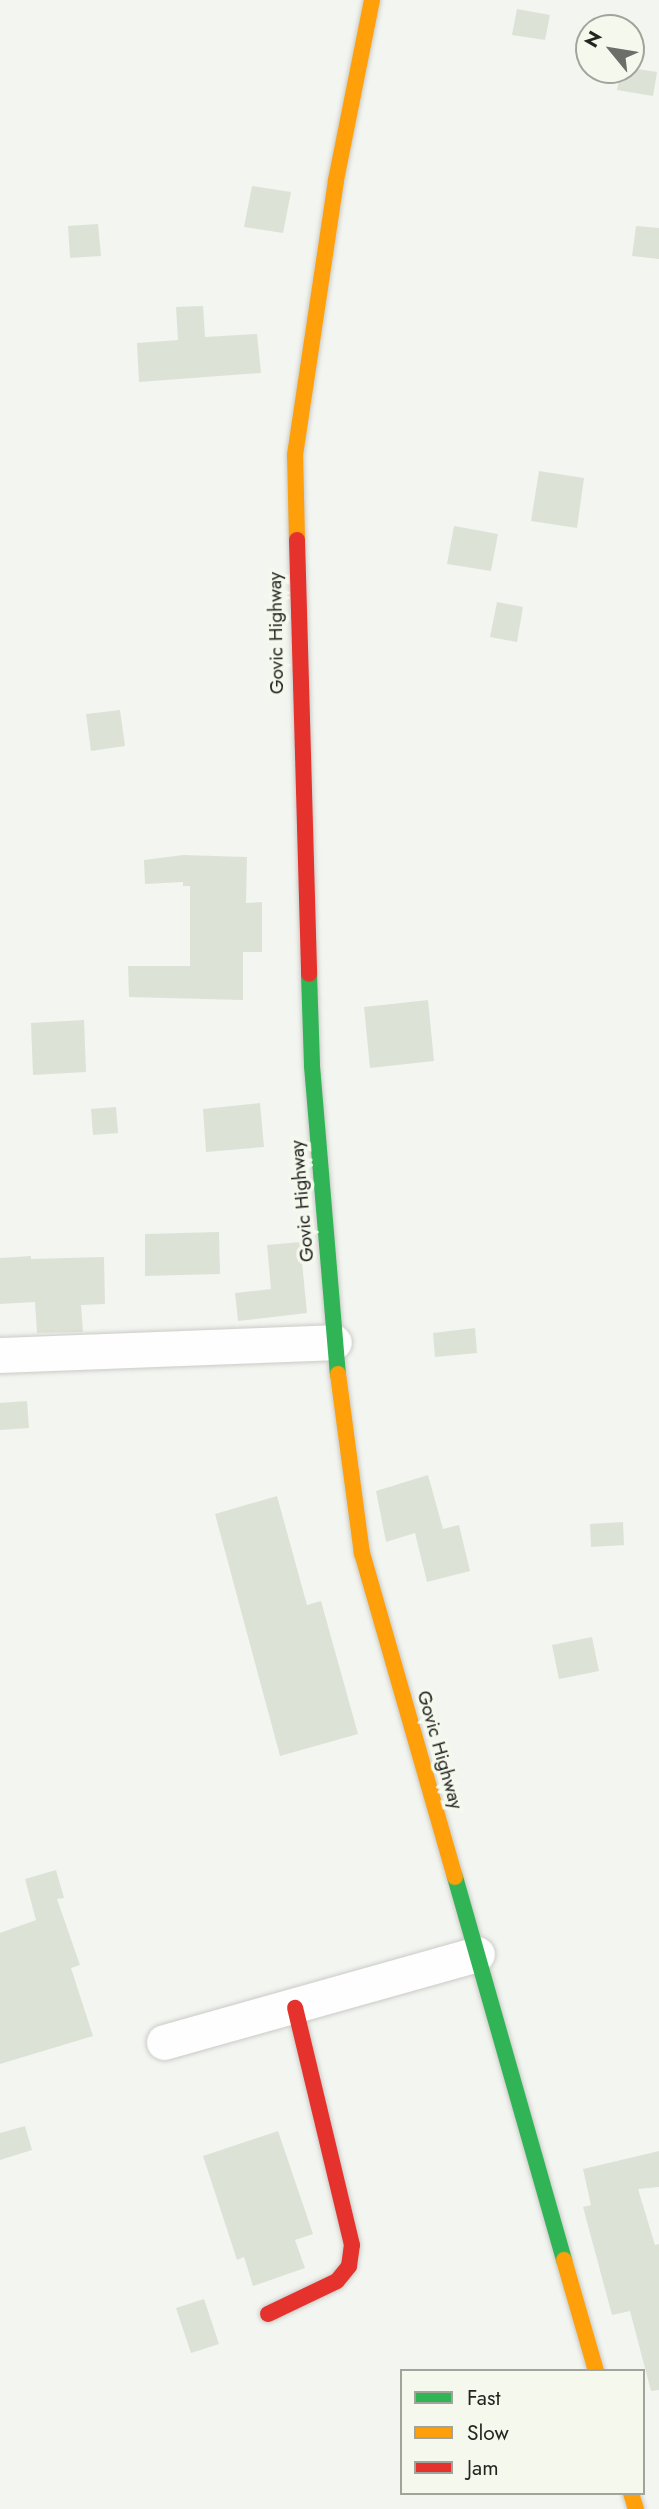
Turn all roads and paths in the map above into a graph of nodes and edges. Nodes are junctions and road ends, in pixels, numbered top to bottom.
1 (372, 0) edge
2 (334, 1342) junction
3 (0, 1355) edge
4 (477, 1954) junction
5 (295, 2008) junction
6 (164, 2042) dead end
7 (268, 2314) dead end
8 (595, 2369) edge

1 - 2 main road, Govic Highway
2 - 3 street
2 - 4 main road, Govic Highway
4 - 5 street
4 - 8 main road, Govic Highway
5 - 6 street
5 - 7 main road

